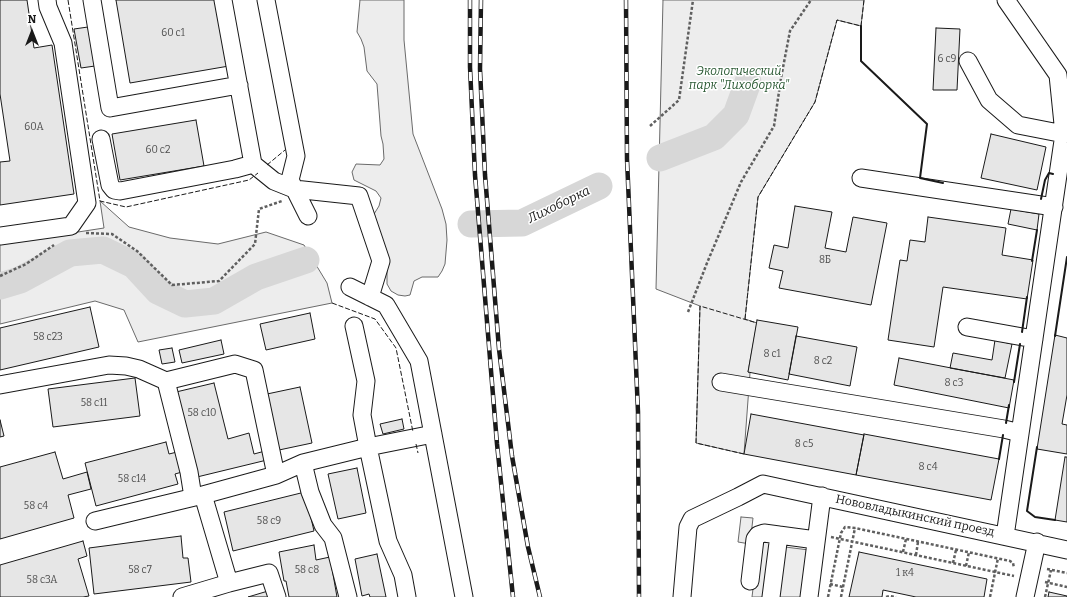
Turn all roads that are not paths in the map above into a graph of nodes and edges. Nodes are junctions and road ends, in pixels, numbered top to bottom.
1 (47, 0) edge
2 (92, 0) edge
3 (223, 0) edge
4 (266, 0) edge
5 (1006, 0) edge
6 (968, 61) dead end
7 (238, 85) junction
8 (1065, 133) edge
9 (101, 139) dead end
10 (253, 164) junction
11 (861, 178) dead end
12 (294, 189) junction
13 (1054, 207) junction
14 (308, 216) dead end
15 (0, 236) edge
16 (350, 287) dead end
17 (370, 297) junction
18 (354, 326) dead end
19 (967, 327) dead end
20 (1034, 340) junction
21 (166, 381) junction
22 (721, 382) dead end
23 (0, 385) edge
24 (433, 434) junction
25 (1020, 434) junction
26 (368, 447) junction
27 (303, 463) junction
28 (276, 475) junction
29 (198, 496) junction
30 (822, 496) junction
31 (95, 521) dead end
32 (779, 535) junction
33 (1005, 536) junction
34 (817, 537) junction
35 (1037, 542) junction
36 (1067, 550) edge
37 (750, 581) dead end
38 (229, 583) junction
39 (182, 597) edge
40 (278, 597) edge
41 (348, 597) edge
42 (407, 597) edge
43 (464, 597) edge
44 (682, 597) edge
45 (771, 597) edge
46 (809, 597) edge
47 (1025, 597) edge

1 - 15 street
2 - 7 street
3 - 7 street
4 - 12 street
5 - 8 street
6 - 8 street
7 - 10 street
8 - 13 street
9 - 10 street
10 - 12 street
11 - 13 street
12 - 14 street
12 - 17 street
13 - 20 street
16 - 17 street
17 - 24 street
18 - 26 street
19 - 20 street
20 - 25 street
21 - 23 street
21 - 28 street
21 - 29 street
22 - 25 street
24 - 26 street
24 - 43 street
25 - 33 street
26 - 27 street
26 - 42 street
27 - 28 street
27 - 41 street
28 - 29 street
29 - 31 street
29 - 38 street
30 - 33 street, Нововладыкинский проезд
30 - 34 street
30 - 44 street, Нововладыкинский проезд
32 - 34 street
32 - 37 street
32 - 45 street
33 - 35 street, Нововладыкинский проезд
34 - 46 street
35 - 36 street, Нововладыкинский проезд
35 - 47 street
38 - 39 street
38 - 40 street

